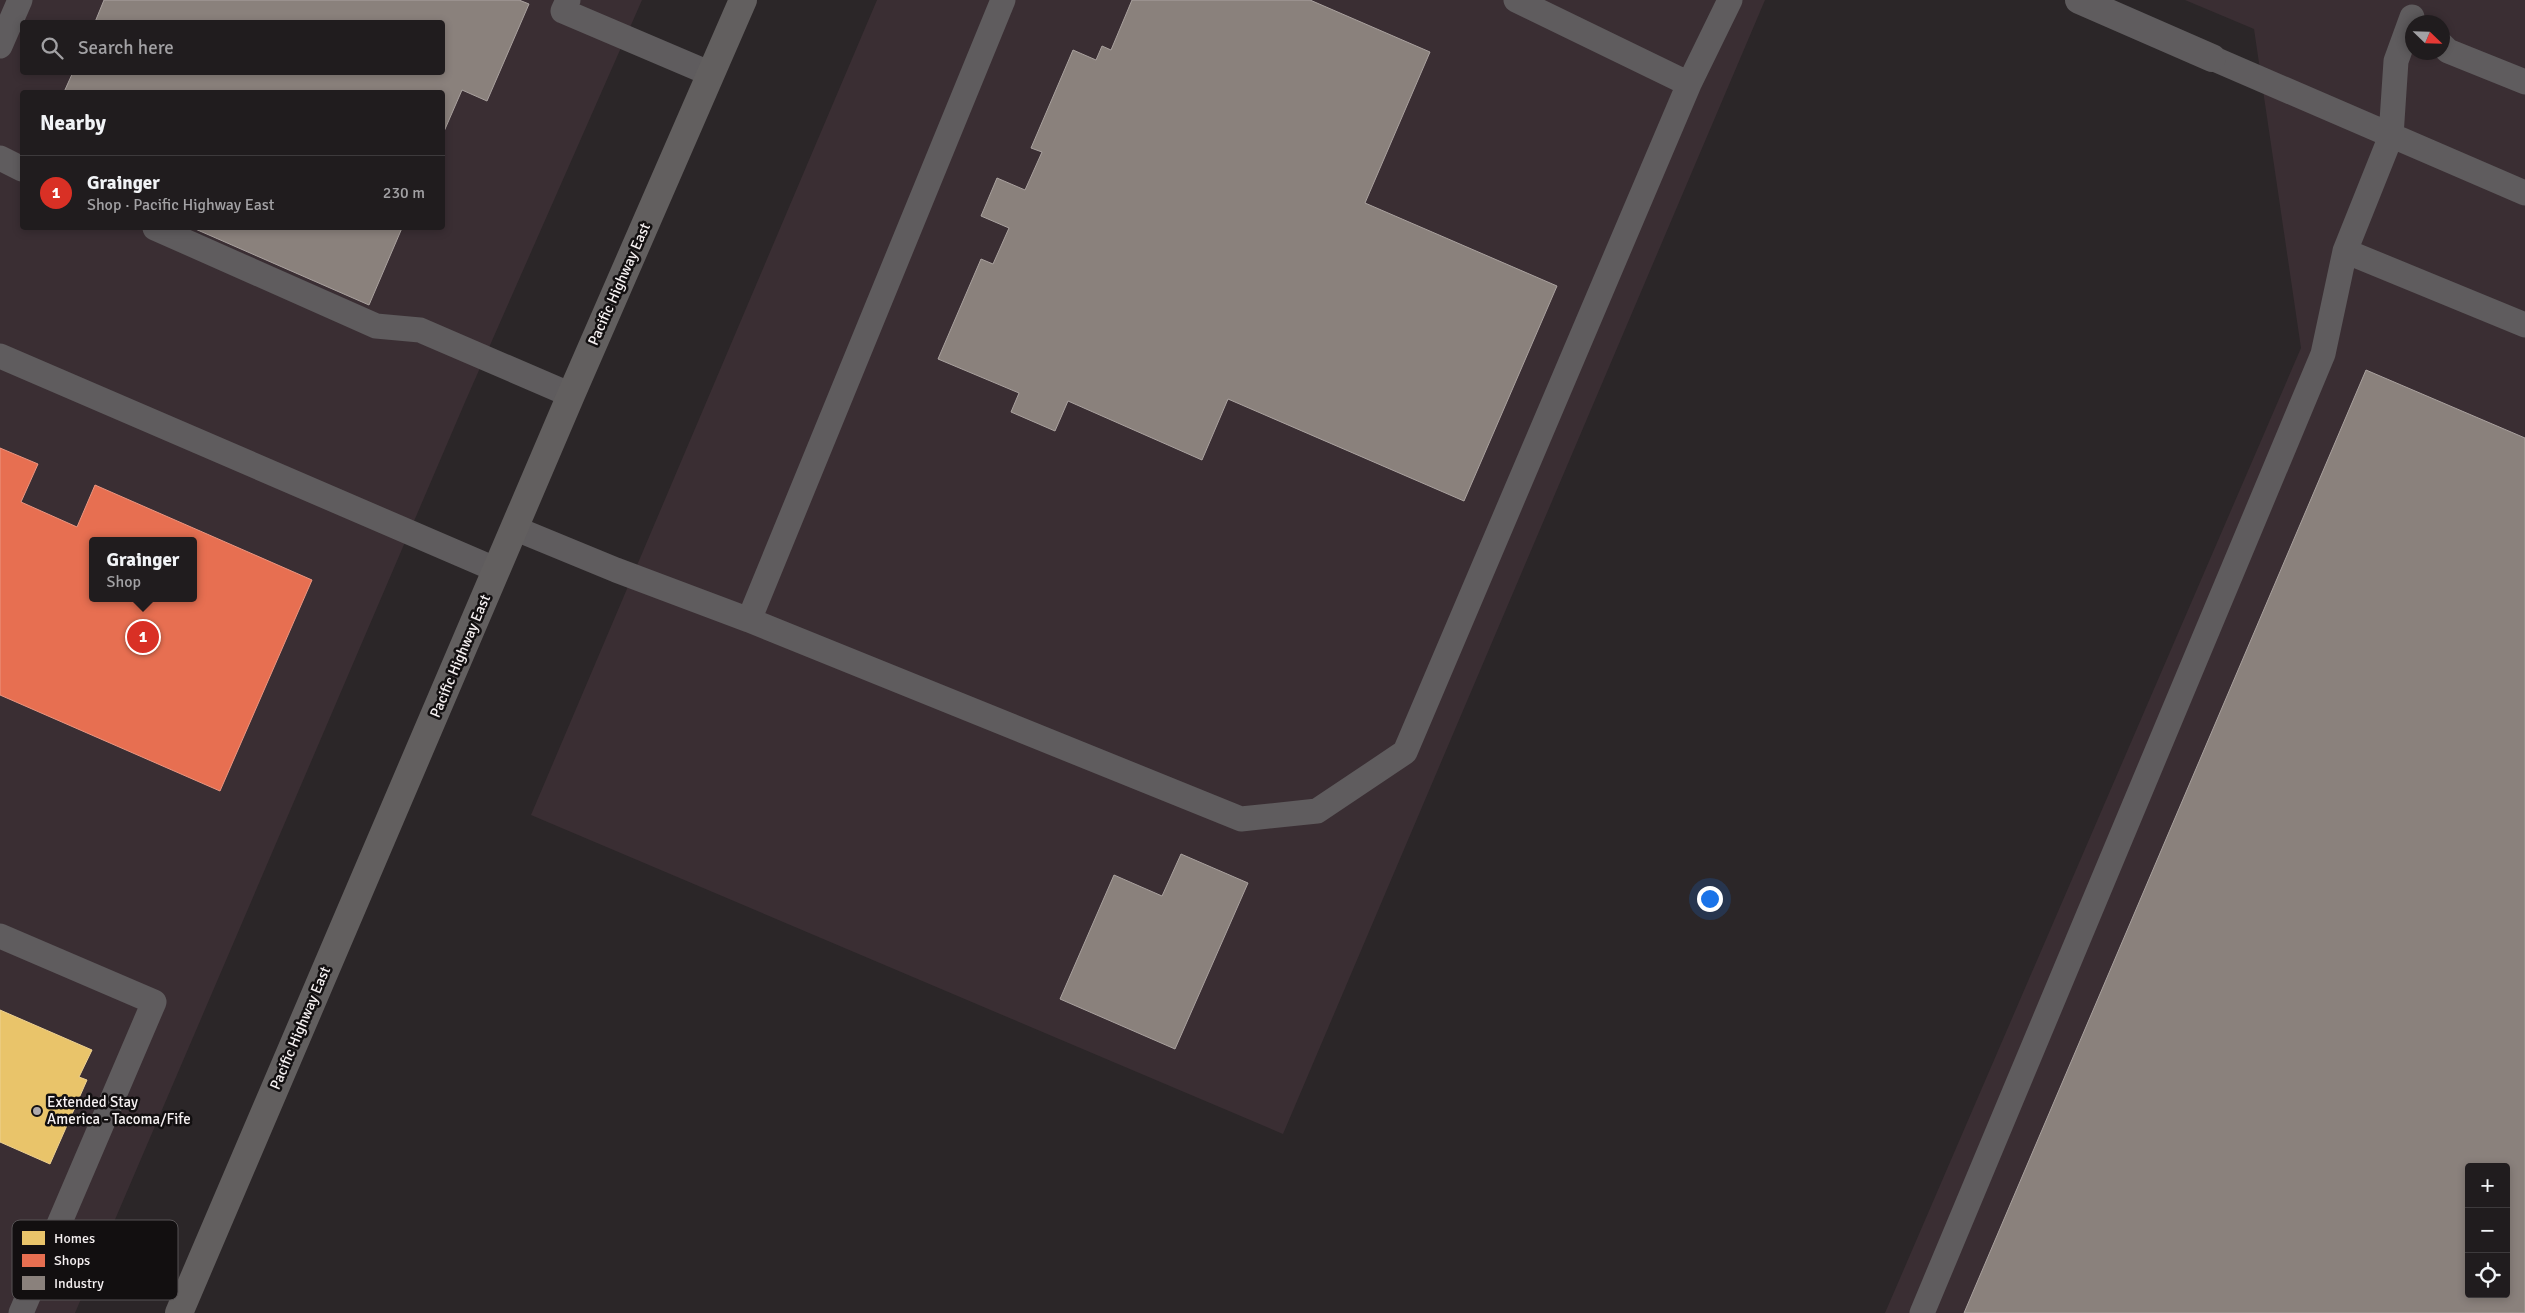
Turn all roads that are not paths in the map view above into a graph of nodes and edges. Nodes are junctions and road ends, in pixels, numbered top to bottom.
1 (20, 0) edge
2 (1003, 0) edge
3 (1516, 0) edge
4 (1730, 0) edge
5 (2079, 0) edge
6 (735, 2) edge
7 (566, 5) edge
8 (2412, 13) edge
9 (0, 46) edge
10 (2450, 52) edge
11 (2212, 58) joint
12 (711, 74) junction
13 (2525, 82) edge
14 (1689, 84) junction
15 (2391, 136) junction
16 (0, 158) edge
17 (20, 167) edge
18 (2525, 193) edge
19 (160, 230) edge
20 (2345, 251) junction
21 (2525, 325) edge
22 (0, 356) edge
23 (571, 395) junction
24 (514, 528) junction
25 (497, 570) junction
26 (749, 620) junction
27 (0, 936) edge
28 (61, 1220) edge
29 (27, 1300) edge
30 (21, 1313) edge
31 (179, 1313) edge
32 (1922, 1313) edge

1 - 9 lane
2 - 26 lane
3 - 14 lane
4 - 14 lane
5 - 11 street
6 - 12 main road, Pacific Highway East
7 - 12 lane
8 - 15 lane
10 - 13 lane
11 - 15 lane
12 - 23 main road, Pacific Highway East
14 - 26 lane
15 - 18 lane
15 - 20 lane
16 - 17 lane
19 - 23 lane
20 - 21 lane
20 - 32 lane
22 - 25 lane
23 - 24 main road, Pacific Highway East
24 - 25 main road, Pacific Highway East
24 - 26 lane
25 - 31 main road, Pacific Highway East
27 - 28 lane
29 - 30 lane

